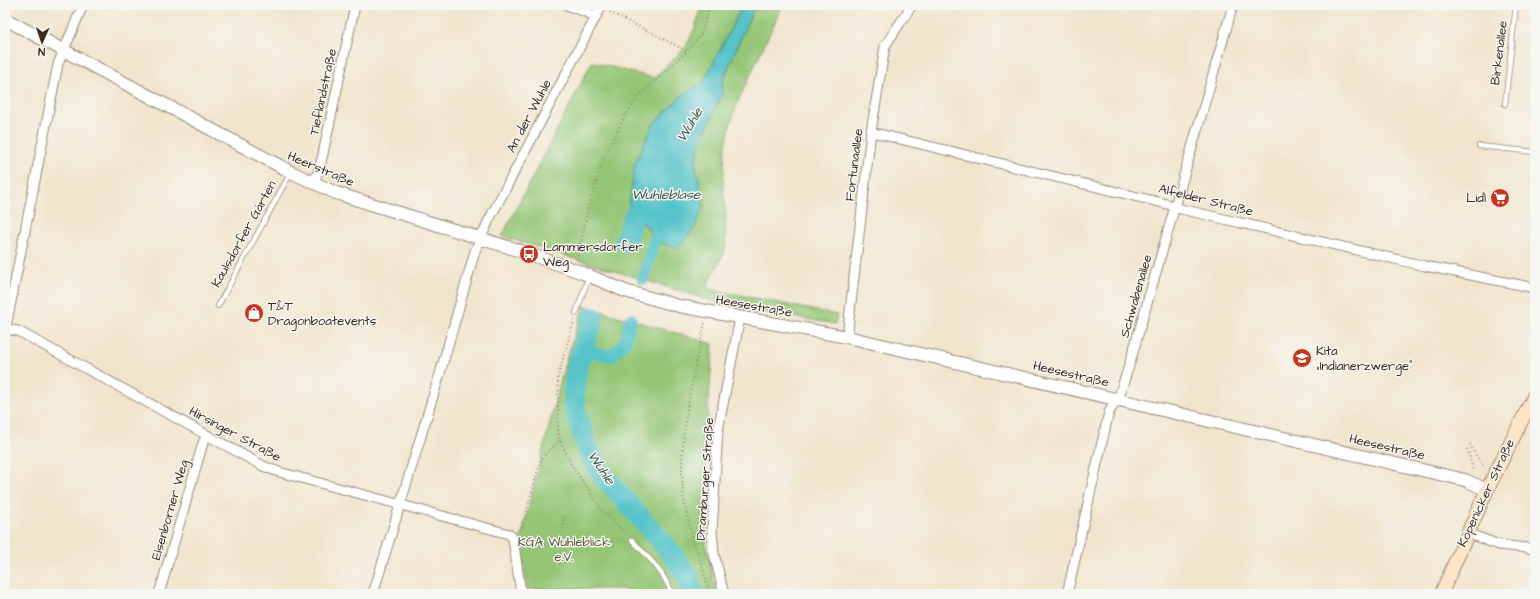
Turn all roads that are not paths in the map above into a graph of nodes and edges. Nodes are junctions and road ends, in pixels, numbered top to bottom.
1 (83, 5) edge
2 (355, 5) edge
3 (567, 5) edge
4 (912, 5) edge
5 (1234, 5) edge
6 (1516, 5) edge
7 (601, 6) edge
8 (596, 16) junction
9 (5, 18) edge
10 (64, 50) junction
11 (1504, 104) dead end
12 (871, 132) junction
13 (1479, 146) dead end
14 (1535, 152) edge
15 (291, 172) junction
16 (313, 183) junction
17 (1176, 206) junction
18 (480, 239) junction
19 (589, 276) junction
20 (1535, 288) edge
21 (647, 297) joint
22 (218, 306) dead end
23 (576, 313) road end
24 (740, 318) junction
25 (5, 331) edge
26 (847, 337) junction
27 (1535, 394) edge
28 (1118, 399) junction
29 (207, 435) junction
30 (1487, 490) junction
31 (400, 504) junction
32 (1467, 533) junction
33 (632, 540) road end
34 (1535, 549) edge
35 (159, 594) edge
36 (373, 594) edge
37 (521, 594) edge
38 (672, 594) edge
39 (724, 594) edge
40 (1067, 594) edge
41 (1440, 594) edge

1 - 10 street
2 - 16 street, Tieflandstraße
3 - 8 street
4 - 12 street, Fortunaallee
5 - 17 street, Schwabenallee
6 - 11 lane, Birkenallee
7 - 8 street, An der Wuhle
8 - 18 street, An der Wuhle
9 - 10 street, Heerstraße
10 - 15 street, Heerstraße
10 - 25 street
12 - 17 street, Alfelder Straße
12 - 26 street, Fortunaallee
13 - 14 lane
15 - 16 street, Heerstraße
15 - 22 lane, Kaulsdorfer Gärten
16 - 18 street, Heerstraße
17 - 20 street, Alfelder Straße
17 - 28 street, Schwabenallee
18 - 19 street, Heerstraße
18 - 31 street
19 - 21 street, Heerstraße
19 - 23 lane
21 - 24 street, Heesestraße
24 - 26 street, Heesestraße
24 - 39 street, Dramburger Straße
25 - 29 street, Hirsinger Straße
26 - 28 street, Heesestraße
27 - 30 main road, Köpenicker Straße
28 - 30 street, Heesestraße
28 - 40 street, Schwabenallee
29 - 31 street, Hirsinger Straße
29 - 35 street, Elsenborner Weg
30 - 32 main road, Köpenicker Straße
31 - 36 street
31 - 37 street, Hirsinger Straße
32 - 34 street
32 - 41 main road, Köpenicker Straße
33 - 38 lane

